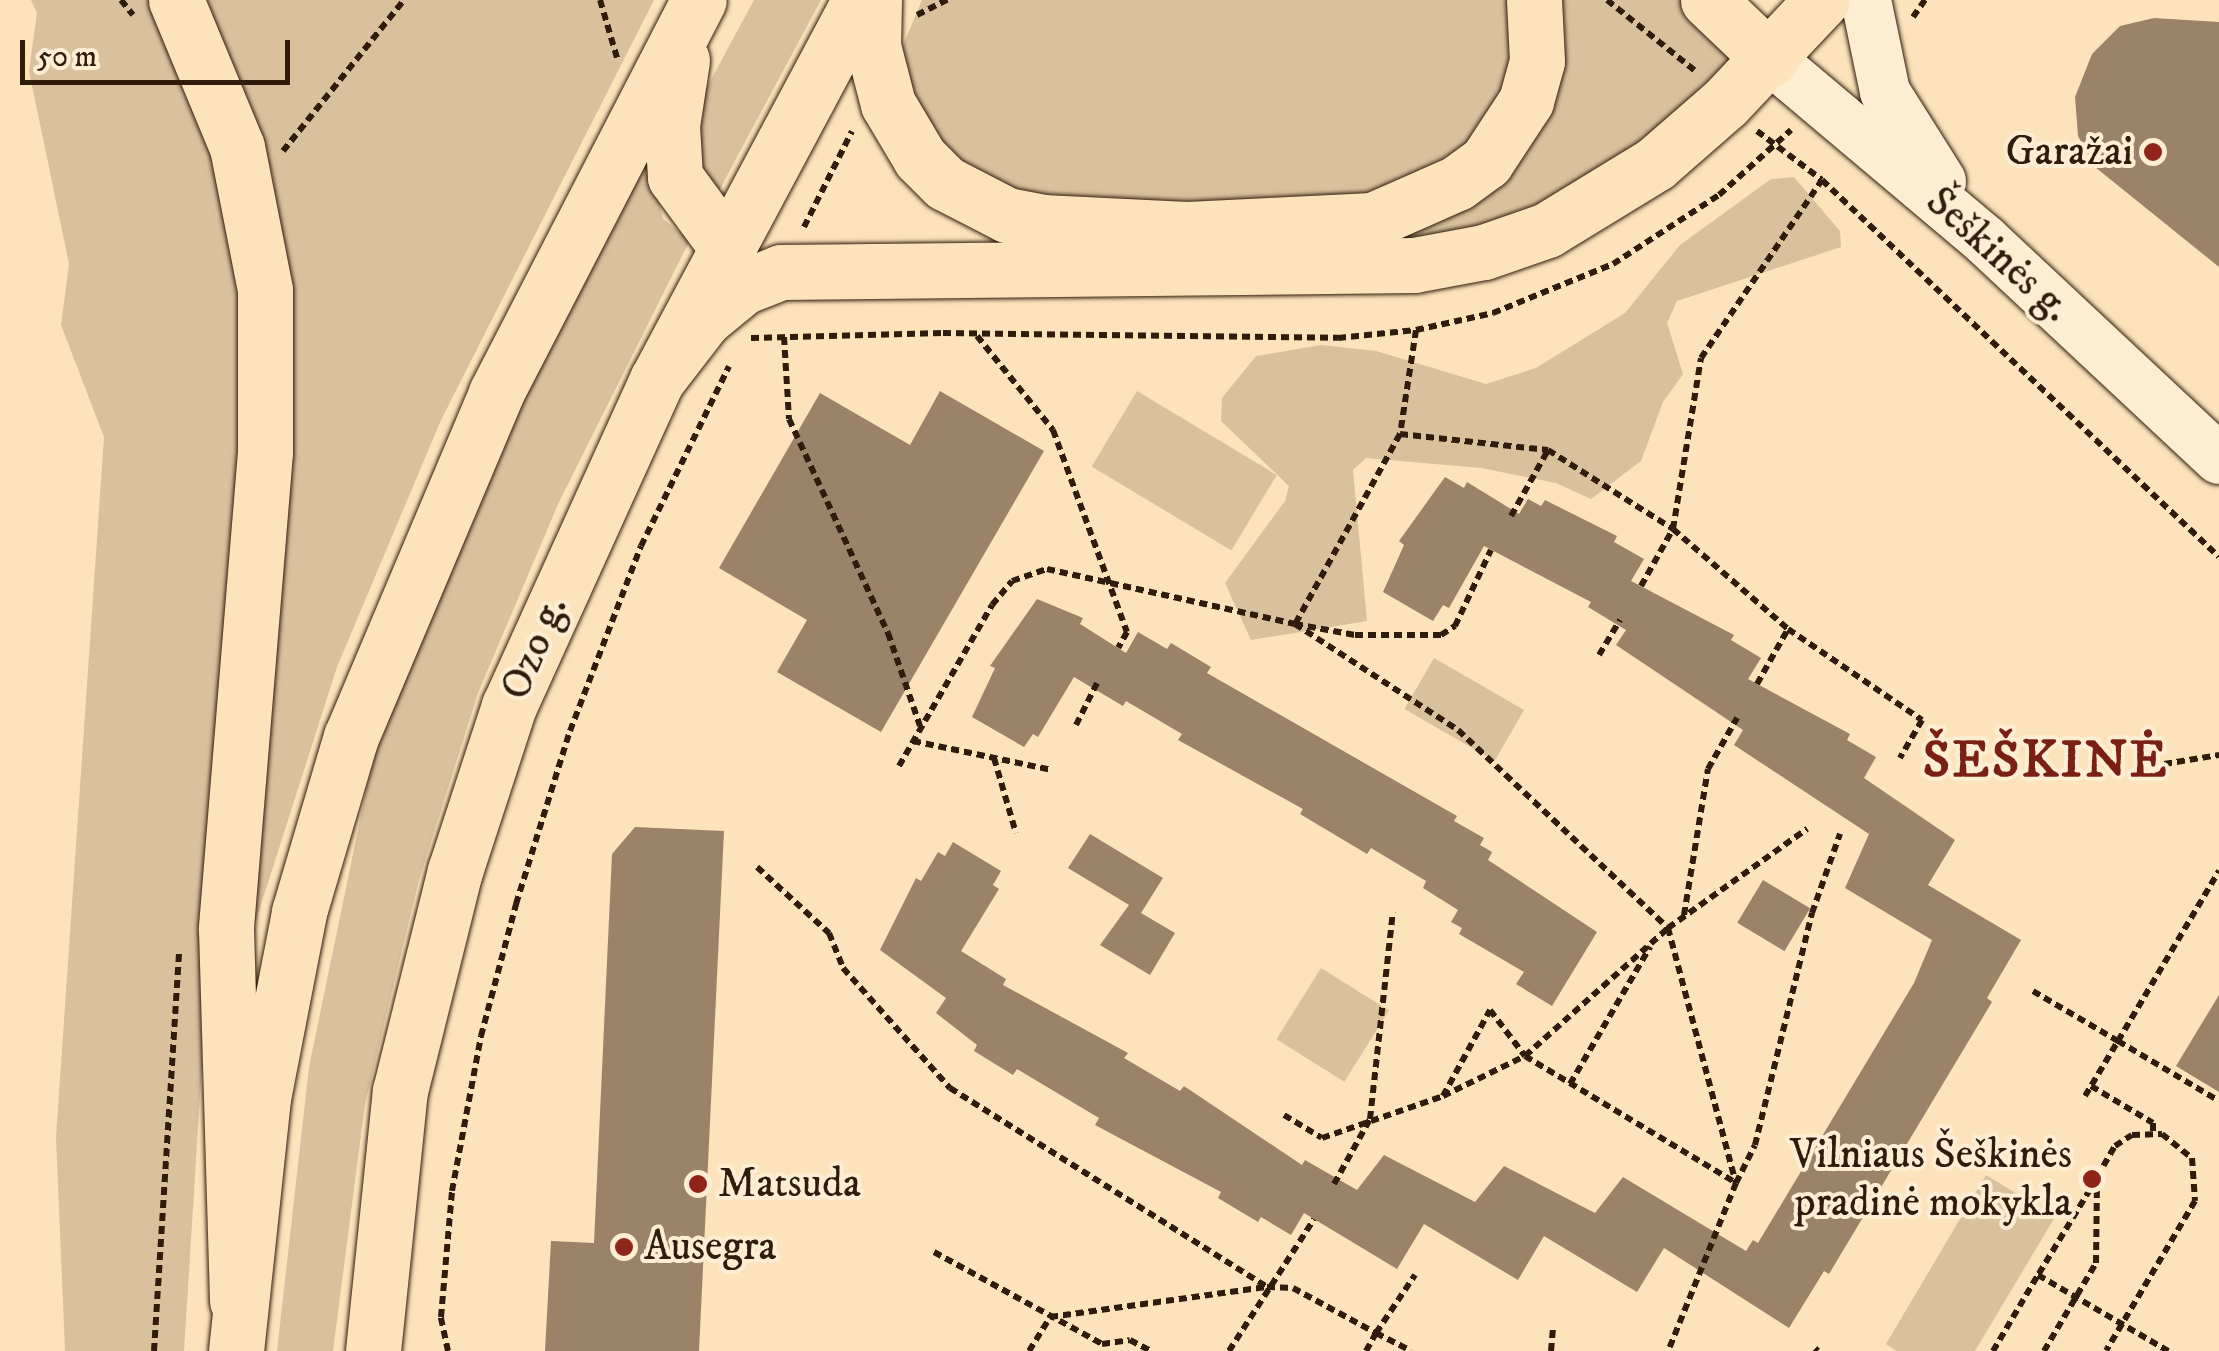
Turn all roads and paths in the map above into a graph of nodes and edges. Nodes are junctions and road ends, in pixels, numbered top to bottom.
1 (176, 0) edge
2 (404, 0) edge
3 (600, 0) edge
4 (947, 0) edge
5 (1534, 0) edge
6 (1708, 0) edge
7 (1822, 0) edge
8 (1866, 0) edge
9 (879, 7) edge
10 (693, 11) edge
11 (1770, 58) junction
12 (622, 74) dead end
13 (888, 104) junction
14 (1775, 146) dead end
15 (1822, 180) junction
16 (248, 197) junction
17 (1986, 241) junction
18 (726, 245) junction
19 (781, 272) junction
20 (1416, 330) dead end
21 (976, 335) dead end
22 (784, 337) dead end
23 (745, 338) dead end
24 (736, 354) dead end
25 (657, 380) junction
26 (1400, 434) junction
27 (1548, 450) junction
28 (2219, 459) edge
29 (1510, 516) dead end
30 (1673, 530) junction
31 (1490, 550) dead end
32 (2219, 557) edge
33 (1107, 580) junction
34 (1640, 586) dead end
35 (1620, 620) dead end
36 (1294, 624) junction
37 (1788, 629) junction
38 (1118, 648) dead end
39 (1599, 654) dead end
40 (1097, 683) dead end
41 (1756, 684) dead end
42 (1736, 718) dead end
43 (1076, 725) dead end
44 (921, 728) junction
45 (913, 741) junction
46 (2219, 756) edge
47 (994, 758) junction
48 (1900, 758) dead end
49 (2164, 764) dead end
50 (898, 766) dead end
51 (1052, 770) dead end
52 (1807, 829) dead end
53 (1016, 834) dead end
54 (1840, 834) dead end
55 (757, 867) dead end
56 (2219, 871) edge
57 (1393, 912) dead end
58 (1684, 916) junction
59 (1668, 928) junction
60 (1654, 940) junction
61 (2033, 991) dead end
62 (2118, 1041) junction
63 (1524, 1056) junction
64 (1570, 1084) junction
65 (2091, 1086) junction
66 (1442, 1096) junction
67 (2085, 1096) dead end
68 (2219, 1101) edge
69 (1284, 1115) dead end
70 (1370, 1119) junction
71 (2153, 1134) junction
72 (2097, 1177) junction
73 (1736, 1183) junction
74 (1334, 1184) dead end
75 (1314, 1219) dead end
76 (934, 1252) dead end
77 (1415, 1275) dead end
78 (2038, 1276) junction
79 (1266, 1287) junction
80 (2076, 1298) junction
81 (1050, 1317) junction
82 (2122, 1324) junction
83 (237, 1326) edge
84 (1553, 1329) dead end
85 (1376, 1333) junction
86 (372, 1351) edge
87 (448, 1351) edge
88 (1029, 1351) edge
89 (1151, 1351) edge
90 (1229, 1351) edge
91 (1366, 1351) edge
92 (1411, 1351) edge
93 (1550, 1351) edge
94 (1668, 1351) edge
95 (1993, 1351) edge
96 (2044, 1351) edge
97 (2106, 1351) edge
98 (2168, 1351) edge

1 - 16 main road
2 - 16 path
3 - 12 path
4 - 9 path
5 - 13 main road
6 - 11 main road
7 - 11 main road
8 - 17 street
9 - 13 main road
9 - 18 main road, Ozo g.
10 - 18 main road
10 - 83 main road
11 - 17 street, Šeškinės g.
11 - 19 main road
13 - 19 path
14 - 15 path
15 - 30 path
15 - 32 path
16 - 83 main road
17 - 28 street, Šeškinės g.
18 - 19 main road
18 - 25 main road, Ozo g.
19 - 23 path
19 - 25 main road
20 - 26 path
21 - 33 path
22 - 44 path
24 - 87 path
25 - 86 main road, Ozo g.
26 - 27 path
26 - 36 path
27 - 29 path
27 - 30 path
30 - 34 path
30 - 37 path
31 - 36 path
33 - 36 path
33 - 38 path
33 - 44 path
35 - 39 path
36 - 59 path
37 - 41 path
37 - 48 path
40 - 43 path
42 - 58 path
44 - 45 path
45 - 47 path
45 - 50 path
46 - 49 path
47 - 51 path
47 - 53 path
52 - 58 path
54 - 73 path
55 - 79 path
56 - 62 path
57 - 70 path
58 - 59 path
59 - 60 path
59 - 73 path
60 - 63 path
60 - 64 path
61 - 62 path
62 - 65 path
62 - 68 path
63 - 64 path
63 - 66 path
63 - 66 path
64 - 73 path
65 - 67 path
65 - 71 path
66 - 70 path
69 - 70 path
70 - 74 path
71 - 72 path
71 - 82 path
72 - 78 path
72 - 80 path
73 - 94 path
75 - 79 path
76 - 81 path
77 - 85 path
78 - 80 path
78 - 95 path
79 - 81 path
79 - 85 path
79 - 90 path
80 - 82 path
80 - 96 path
81 - 88 path
81 - 89 path
82 - 97 path
82 - 98 path
84 - 93 path
85 - 91 path
85 - 92 path

